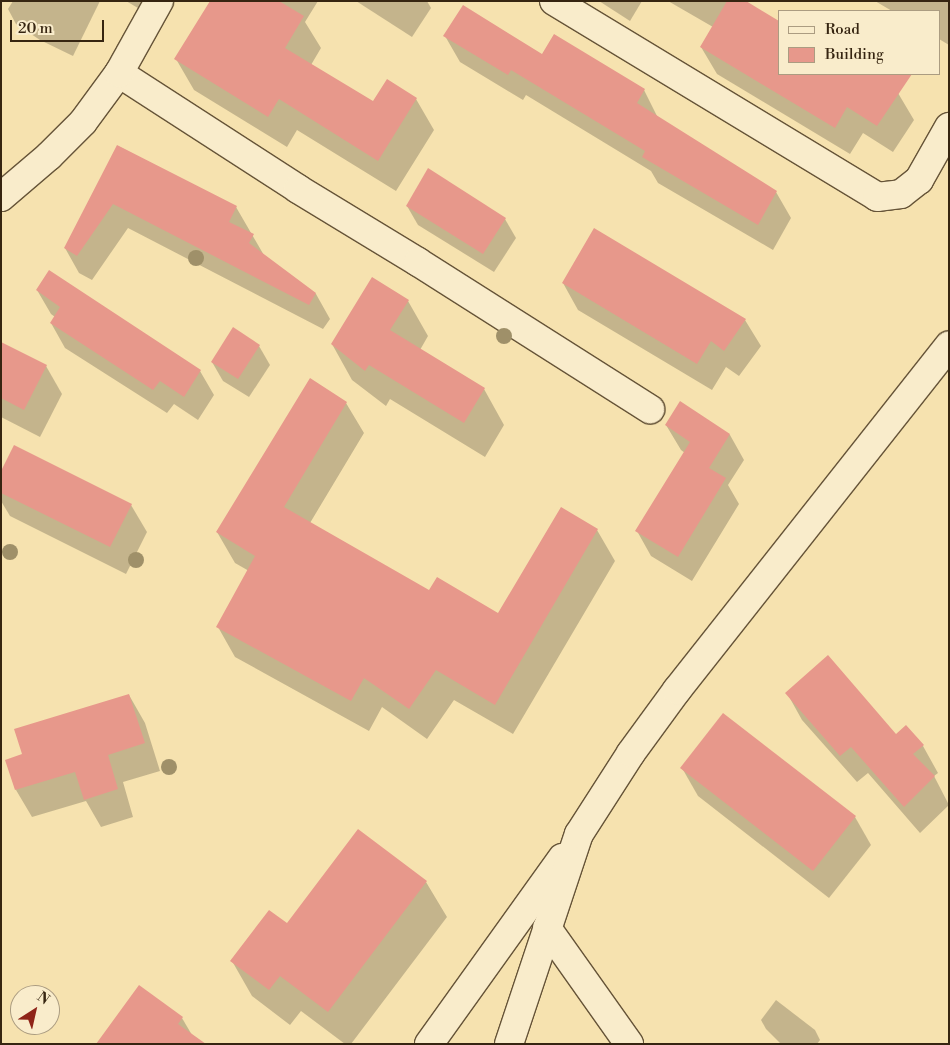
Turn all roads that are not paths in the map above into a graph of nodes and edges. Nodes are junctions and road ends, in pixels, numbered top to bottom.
1 (159, 1) edge
2 (554, 1) edge
3 (119, 72) junction
4 (949, 127) edge
5 (1, 197) edge
6 (949, 346) edge
7 (650, 410) dead end
8 (580, 834) junction
9 (547, 928) junction
10 (430, 1044) edge
11 (509, 1044) edge
12 (629, 1044) edge

1 - 3 street
2 - 4 street
3 - 5 street
3 - 7 street
6 - 8 street
8 - 9 street
8 - 10 street
9 - 11 street
9 - 12 street

